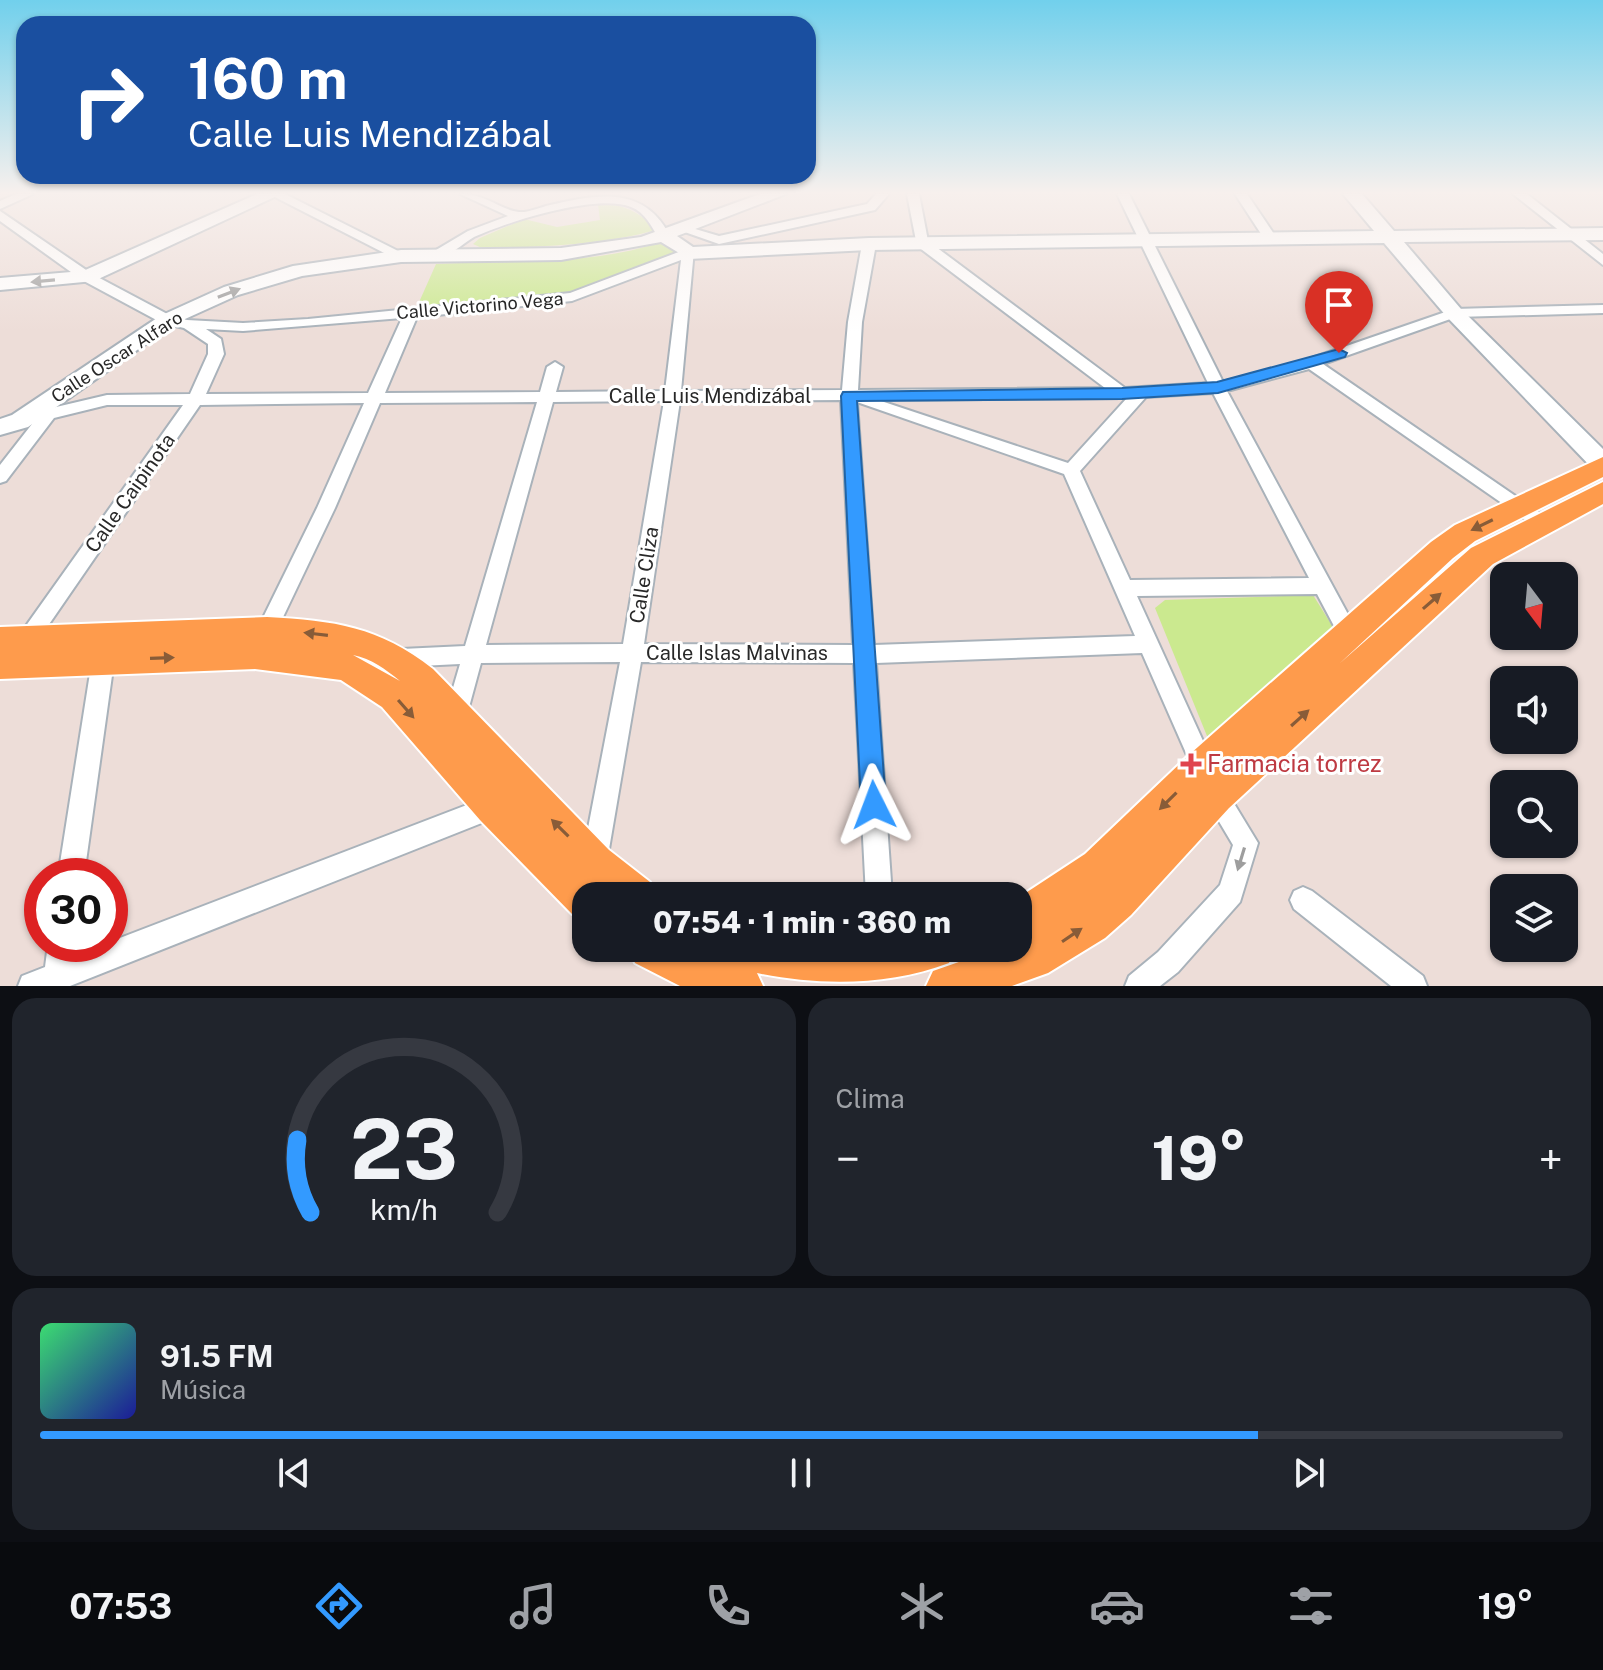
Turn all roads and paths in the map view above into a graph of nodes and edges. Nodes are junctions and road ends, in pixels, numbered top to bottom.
1 (35, 240) edge
2 (170, 240) edge
3 (368, 240) edge
4 (460, 240) edge
5 (651, 240) edge
6 (670, 240) edge
7 (921, 240) edge
8 (1055, 240) edge
9 (1146, 240) edge
10 (1389, 240) edge
11 (1577, 240) edge
12 (922, 243) junction
13 (869, 244) junction
14 (689, 253) junction
15 (401, 256) junction
16 (436, 256) junction
17 (1603, 261) edge
18 (87, 277) junction
19 (0, 284) edge
20 (1603, 309) edge
21 (412, 312) junction
22 (1454, 313) junction
23 (177, 322) junction
24 (1311, 363) junction
25 (555, 367) dead end
26 (1218, 388) junction
27 (1122, 393) junction
28 (1141, 393) junction
29 (673, 395) junction
30 (549, 396) junction
31 (849, 396) junction
32 (376, 398) junction
33 (195, 400) junction
34 (49, 413) junction
35 (10, 424) edge
36 (1603, 465) edge
37 (1071, 470) junction
38 (0, 477) edge
39 (1603, 492) edge
40 (1529, 516) junction
41 (1325, 586) junction
42 (1125, 588) junction
43 (261, 642) junction
44 (1147, 644) junction
45 (1361, 644) junction
46 (105, 647) junction
47 (9, 652) edge
48 (632, 653) junction
49 (865, 654) junction
50 (474, 655) junction
51 (394, 657) junction
52 (328, 662) junction
53 (456, 717) junction
54 (443, 751) junction
55 (1210, 780) junction
56 (510, 801) junction
57 (74, 858) edge
58 (585, 882) edge
59 (591, 882) edge
60 (878, 882) edge
61 (1303, 900) dead end
62 (1032, 913) edge
63 (55, 962) edge
64 (677, 962) edge
65 (808, 962) edge
66 (839, 962) edge
67 (48, 983) edge
68 (741, 986) edge
69 (948, 986) edge
70 (1139, 986) edge
71 (1413, 986) edge

1 - 18 street
2 - 18 street
3 - 15 street
4 - 16 street
5 - 16 street, Calle Oscar Alfaro
6 - 14 street
7 - 12 street
8 - 12 street, Calle Victorino Vega
9 - 26 street
10 - 22 street
11 - 17 street
12 - 13 street, Calle Victorino Vega
12 - 27 street
13 - 14 street, Calle Victorino Vega
13 - 31 street
14 - 21 street, Calle Victorino Vega
14 - 29 street, Calle Cliza
15 - 16 street, Calle Oscar Alfaro
23 -> 15 street, Calle Oscar Alfaro
18 -> 19 street
18 - 23 street
20 - 22 street, Calle Luis Mendizábal
21 - 23 street, Calle Victorino Vega
21 - 32 street
22 - 24 street, Calle Luis Mendizábal
22 - 36 street
23 - 33 street, Calle Caipinota
23 - 35 street, Calle Oscar Alfaro
24 - 26 street, Calle Luis Mendizábal
24 - 40 street
25 - 30 street
26 - 28 street, Calle Luis Mendizábal
26 - 41 street
27 - 28 street, Calle Luis Mendizábal
27 - 31 street, Calle Luis Mendizábal
28 - 37 street
29 - 30 street, Calle Luis Mendizábal
29 - 31 street, Calle Luis Mendizábal
29 - 48 street, Calle Cliza
30 - 32 street, Calle Luis Mendizábal
30 - 50 street
31 - 37 street
31 - 49 street
32 - 33 street, Calle Luis Mendizábal
32 - 43 street
33 - 34 street, Calle Luis Mendizábal
33 - 47 street, Calle Caipinota
34 - 35 street, Calle Luis Mendizábal
34 - 38 street
36 - 40 main road
37 - 42 street
39 - 40 main road
40 - 45 main road
41 - 42 street
41 - 45 street
42 - 44 street
43 - 46 main road
51 -> 43 main road
43 - 52 main road
44 - 49 street, Calle Islas Malvinas
44 - 55 street
45 - 55 main road
46 - 47 main road
46 - 57 street
48 - 49 street, Calle Islas Malvinas
48 - 50 street, Calle Islas Malvinas
48 - 59 street, Calle Cliza
49 - 60 street
50 - 51 street, Calle Islas Malvinas
50 - 53 street
51 - 52 street, Calle Islas Malvinas
51 - 53 main road
52 -> 54 main road
53 - 54 street
53 - 56 main road
54 - 56 main road
55 -> 62 main road
69 -> 55 main road
55 -> 70 street
56 - 58 main road
56 - 67 street
61 - 71 street
63 - 67 street
64 - 68 main road
65 - 66 main road

